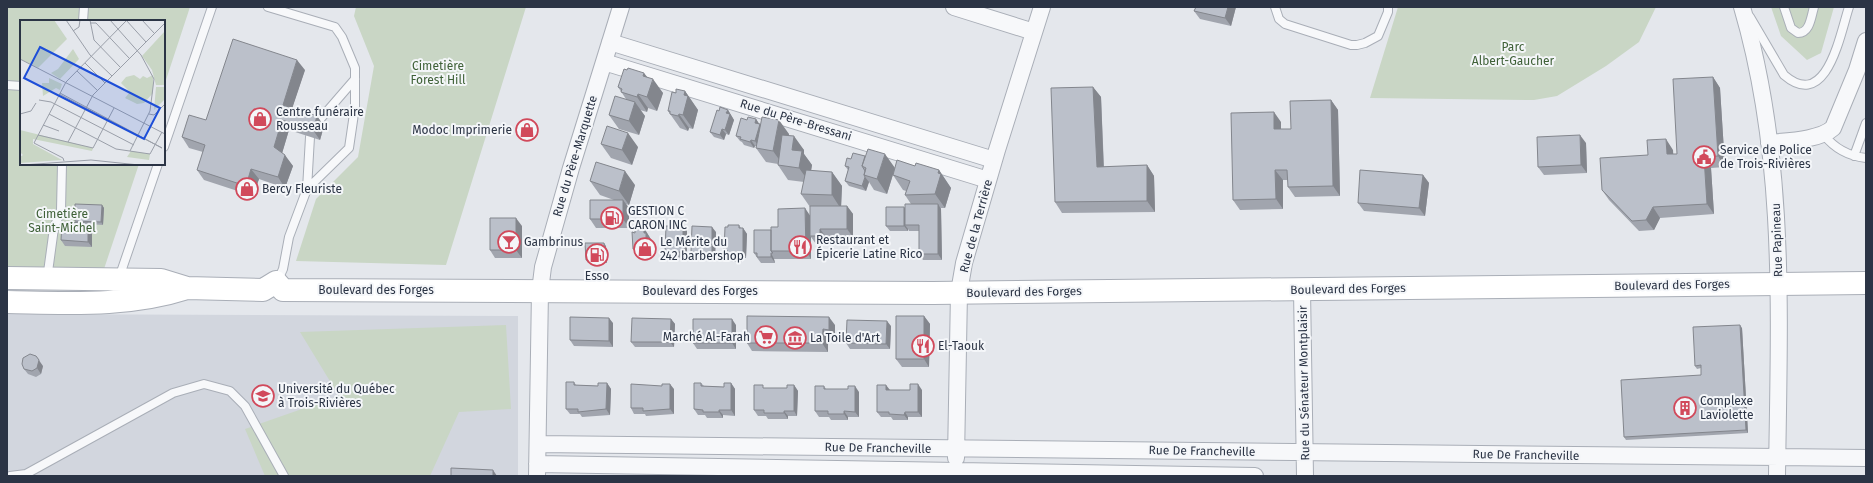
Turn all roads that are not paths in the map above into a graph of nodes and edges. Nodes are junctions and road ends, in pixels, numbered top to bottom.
1 (84, 7) edge
2 (212, 7) edge
3 (268, 7) edge
4 (621, 7) edge
5 (954, 7) edge
6 (1042, 7) edge
7 (1275, 7) edge
8 (1388, 7) edge
9 (1743, 7) edge
10 (1784, 7) edge
11 (1814, 7) edge
12 (1849, 7) edge
13 (83, 20) edge
14 (1034, 32) junction
15 (1866, 41) edge
16 (610, 42) junction
17 (604, 62) junction
18 (355, 78) junction
19 (7, 85) edge
20 (20, 86) edge
21 (1866, 123) edge
22 (316, 124) edge
23 (1824, 134) junction
24 (310, 137) edge
25 (1769, 143) junction
26 (165, 144) edge
27 (1854, 156) junction
28 (1866, 158) edge
29 (994, 160) junction
30 (62, 165) edge
31 (158, 165) edge
32 (988, 180) junction
33 (307, 189) junction
34 (7, 278) edge
35 (50, 278) junction
36 (115, 279) junction
37 (276, 282) junction
38 (1866, 283) edge
39 (1779, 284) junction
40 (187, 288) junction
41 (1302, 290) junction
42 (540, 291) junction
43 (959, 292) junction
44 (7, 302) edge
45 (538, 444) junction
46 (956, 449) junction
47 (1305, 452) junction
48 (1778, 458) junction
49 (1866, 458) edge
50 (537, 470) edge
51 (956, 474) edge
52 (10, 476) edge
53 (284, 476) edge
54 (1255, 476) edge
55 (1305, 476) edge
56 (1777, 476) edge

1 - 13 lane
2 - 26 lane
3 - 18 lane
4 - 16 street, Rue du Père-Marquette
5 - 14 street
6 - 14 street, Rue de la Terrière
7 - 8 lane
9 - 12 lane
9 - 25 street, Rue Papineau
10 - 11 lane
14 - 29 street, Rue de la Terrière
15 - 23 street
16 - 17 street, Rue du Père-Marquette
16 - 29 street, Rue du Père-Bressani
17 - 32 street, Rue du Père-Bressani
17 - 42 street, Rue du Père-Marquette
18 - 22 lane
18 - 33 lane
19 - 20 lane
21 - 27 lane
23 - 25 street
23 - 27 lane
24 - 33 lane
25 - 39 street, Rue Papineau
27 - 28 lane
29 - 32 street, Rue de la Terrière
30 - 35 lane
31 - 36 lane
32 - 43 street, Rue de la Terrière
33 - 37 lane
34 - 35 main road
35 - 36 main road
36 - 40 main road
37 - 40 main road
37 - 42 main road, Boulevard des Forges
38 - 39 main road, Boulevard des Forges
39 - 41 main road, Boulevard des Forges
39 - 48 street, Rue Papineau
40 - 44 main road
41 - 43 main road, Boulevard des Forges
41 - 47 street, Rue du Sénateur Montplaisir
42 - 43 main road, Boulevard des Forges
42 - 45 street, Rue du Père-Marquette
43 - 46 street, Rue de la Terrière
45 - 46 street, Rue De Francheville
45 - 50 street, Rue du Père-Marquette
46 - 47 street, Rue De Francheville
46 - 51 street, Rue de la Terrière
47 - 48 street, Rue De Francheville
47 - 55 street, Rue du Sénateur Montplaisir
48 - 49 street, Rue De Francheville
48 - 56 street, Rue Papineau
50 - 51 street, Rue De Francheville
51 - 54 street, Rue De Francheville
52 - 53 lane

